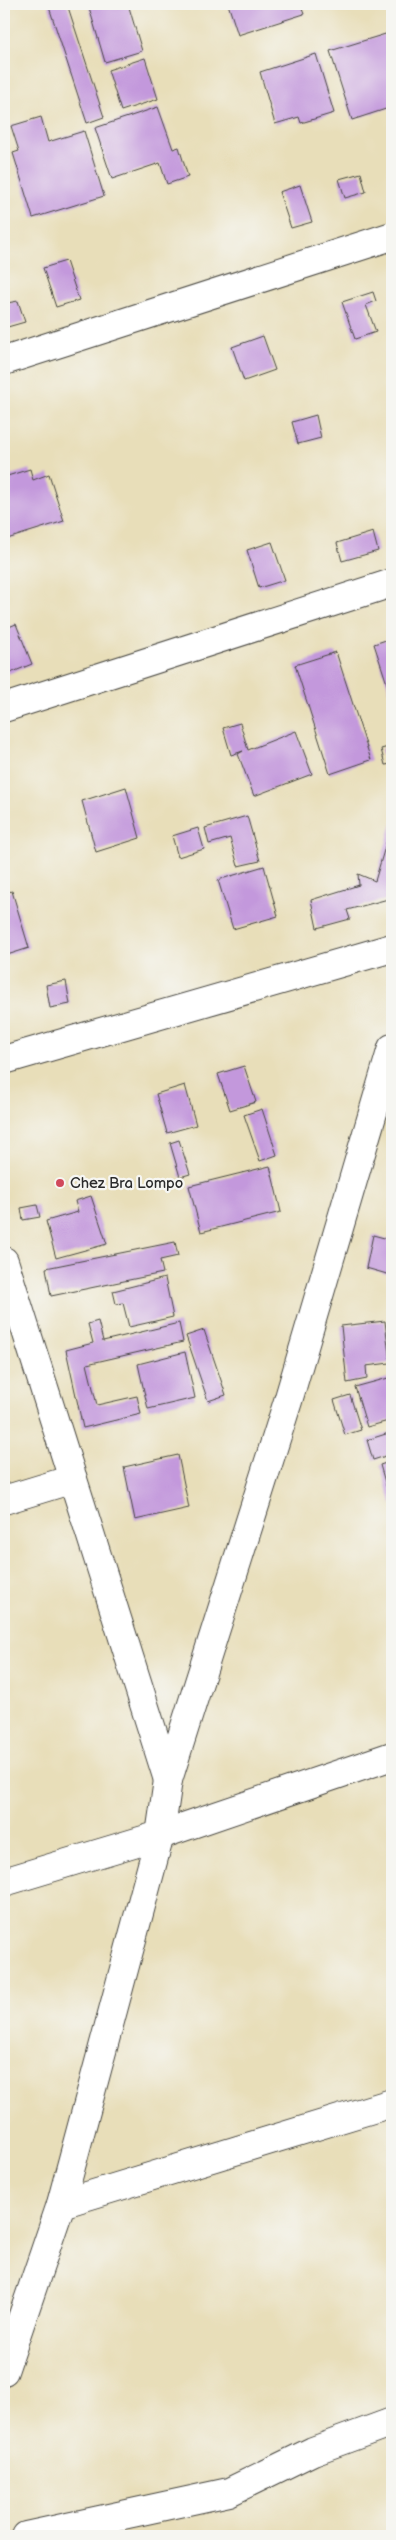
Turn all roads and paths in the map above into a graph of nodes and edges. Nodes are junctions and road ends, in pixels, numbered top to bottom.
1 (392, 236) edge
2 (4, 361) edge
3 (392, 583) edge
4 (4, 708) edge
5 (392, 948) edge
6 (392, 1049) edge
7 (4, 1060) edge
8 (4, 1261) edge
9 (73, 1479) junction
10 (4, 1500) edge
11 (392, 1756) edge
12 (168, 1780) junction
13 (160, 1835) junction
14 (4, 1882) edge
15 (392, 2103) edge
16 (61, 2204) junction
17 (4, 2371) edge
18 (392, 2422) edge
19 (26, 2536) edge

1 - 2 street
3 - 4 street
5 - 7 street
6 - 12 street
8 - 9 street
9 - 10 street
9 - 12 street
11 - 13 street
12 - 13 street
13 - 14 street
13 - 16 street
15 - 16 street
16 - 17 street
18 - 19 street

